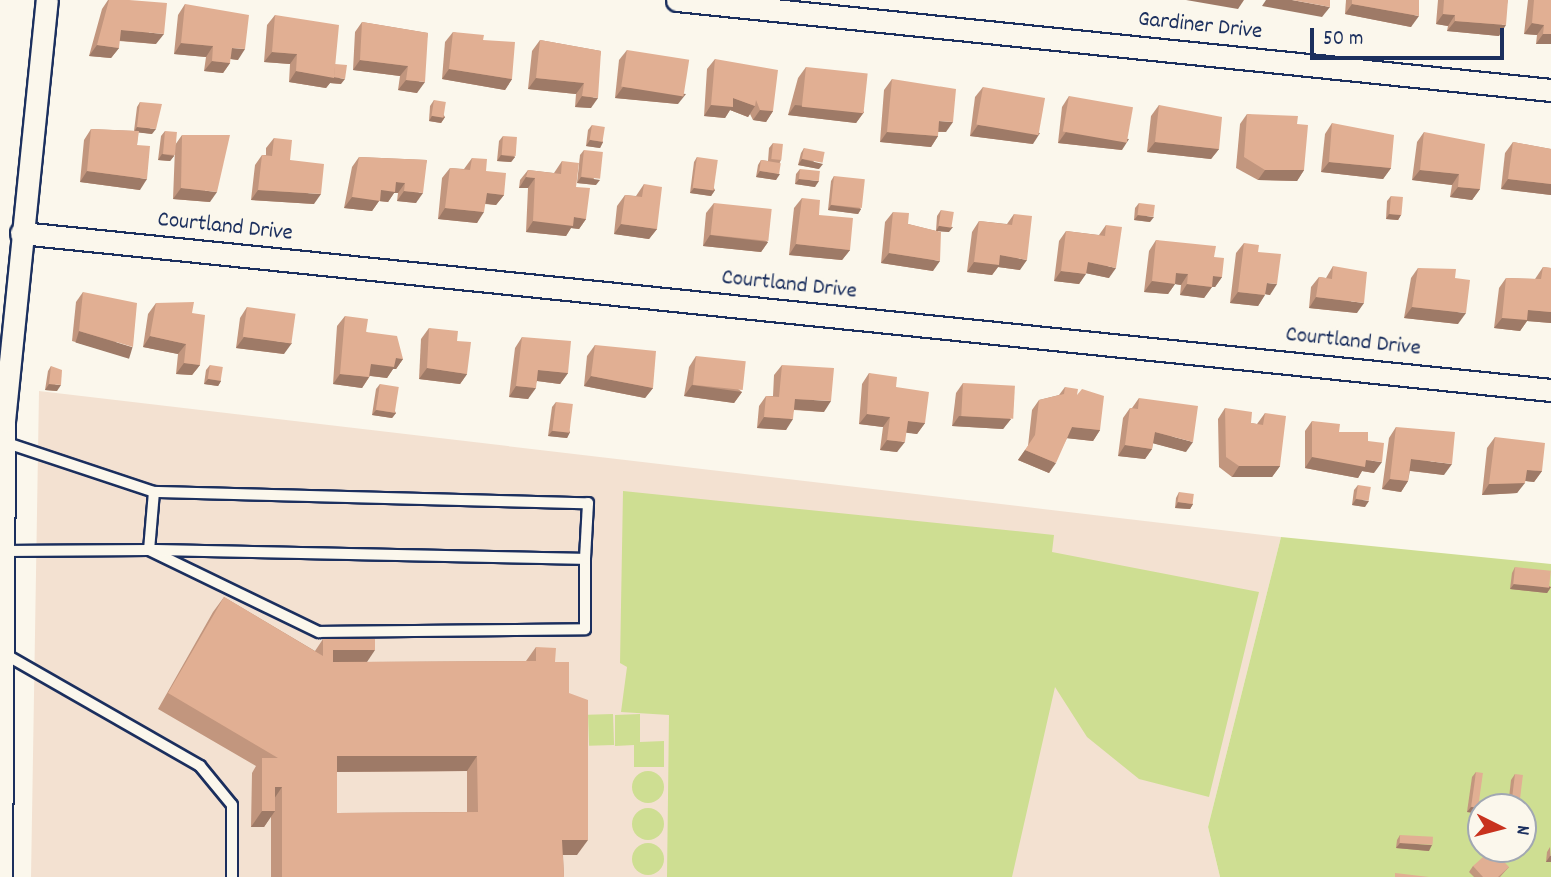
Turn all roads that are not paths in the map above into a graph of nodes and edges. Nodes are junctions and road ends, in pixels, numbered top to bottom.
1 (47, 0) edge
2 (677, 0) edge
3 (1551, 90) edge
4 (21, 233) junction
5 (1551, 390) edge
6 (4, 442) junction
7 (154, 492) junction
8 (149, 550) junction
9 (4, 551) junction
10 (586, 559) junction
11 (3, 653) junction
12 (1, 877) edge
13 (232, 877) edge

1 - 4 street
2 - 3 street, Gardiner Drive
4 - 5 street, Courtland Drive
4 - 6 street
6 - 7 lane
6 - 9 street
7 - 8 lane
7 - 10 lane
8 - 9 lane
8 - 10 lane
8 - 10 lane
9 - 11 street
11 - 12 street
11 - 13 lane

